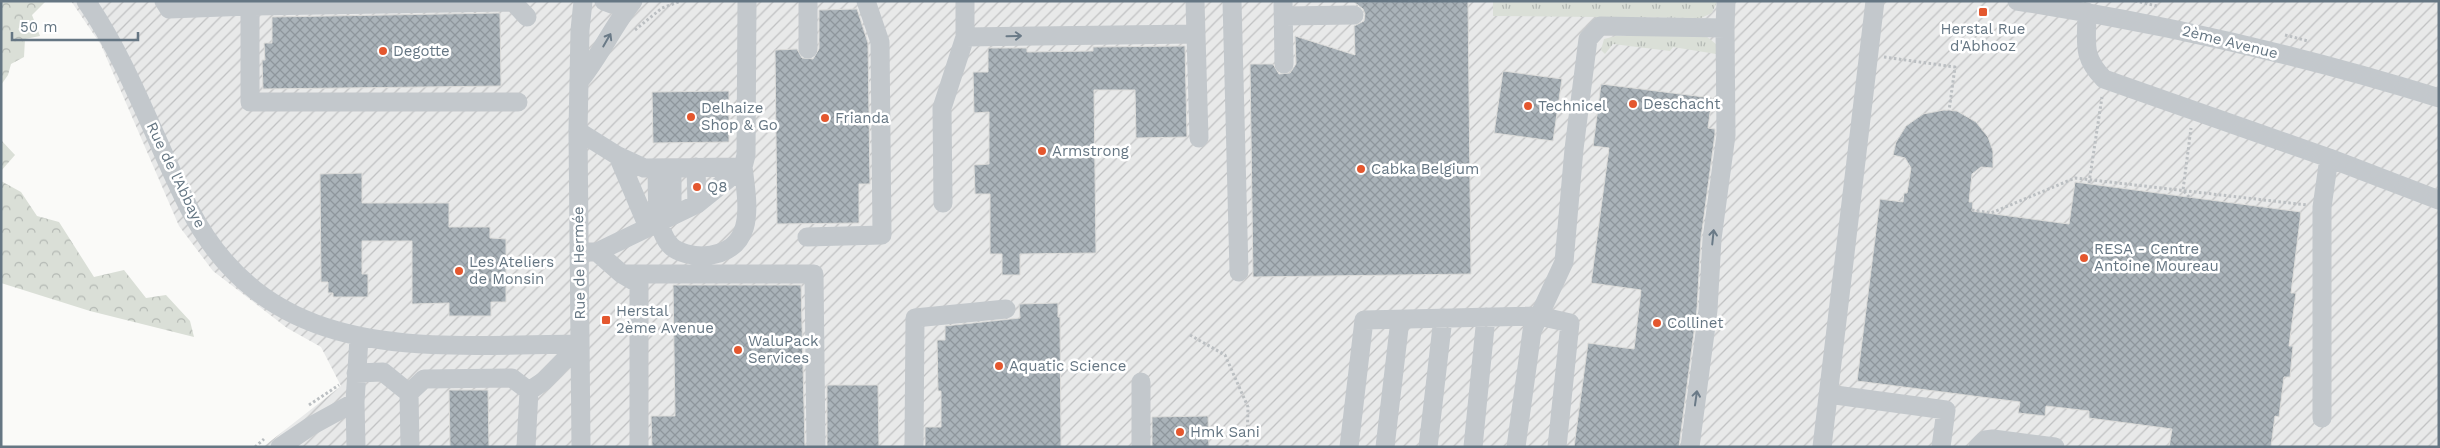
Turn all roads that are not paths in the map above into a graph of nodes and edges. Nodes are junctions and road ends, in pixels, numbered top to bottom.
1 (86, 1) edge
2 (164, 1) edge
3 (583, 1) edge
4 (604, 1) edge
5 (631, 1) edge
6 (747, 1) edge
7 (808, 1) edge
8 (866, 1) edge
9 (965, 1) edge
10 (1195, 1) edge
11 (1232, 1) edge
12 (1726, 1) edge
13 (1875, 1) edge
14 (2018, 1) edge
15 (250, 6) junction
16 (1283, 9) edge
17 (2087, 12) junction
18 (1354, 15) dead end
19 (527, 17) dead end
20 (1724, 28) junction
21 (1196, 34) junction
22 (965, 37) junction
23 (808, 49) dead end
24 (1284, 64) dead end
25 (580, 79) junction
26 (2439, 98) edge
27 (518, 102) dead end
28 (578, 130) junction
29 (1199, 138) dead end
30 (618, 156) junction
31 (2329, 158) junction
32 (696, 167) junction
33 (743, 167) junction
34 (664, 168) junction
35 (2439, 200) edge
36 (943, 203) dead end
37 (696, 204) junction
38 (660, 222) junction
39 (807, 237) dead end
40 (588, 252) junction
41 (1238, 272) dead end
42 (622, 274) junction
43 (1006, 309) dead end
44 (1486, 317) junction
45 (1444, 318) junction
46 (1400, 320) junction
47 (1536, 323) junction
48 (359, 338) junction
49 (580, 344) junction
50 (356, 373) junction
51 (1141, 382) dead end
52 (529, 390) junction
53 (409, 393) junction
54 (1828, 394) junction
55 (355, 402) junction
56 (2322, 418) dead end
57 (280, 447) edge
58 (356, 447) edge
59 (410, 447) edge
60 (526, 447) edge
61 (581, 447) edge
62 (639, 447) edge
63 (816, 447) edge
64 (914, 447) edge
65 (1141, 447) edge
66 (1349, 447) edge
67 (1385, 447) edge
68 (1428, 447) edge
69 (1473, 447) edge
70 (1516, 447) edge
71 (1557, 447) edge
72 (1690, 447) edge
73 (1822, 447) edge
74 (1941, 447) edge
75 (1978, 447) edge
76 (2055, 447) edge

1 - 48 street, Rue de l'Abbaye
2 - 15 street
3 - 25 street, Rue de Hermée
4 - 5 street
25 -> 5 street
6 - 33 street
7 - 23 street
8 - 39 street
9 - 22 street
10 - 21 street
11 - 41 street
12 - 20 street
13 - 54 street
14 - 17 street, 2ème Avenue
15 - 19 street
15 - 27 street
16 - 18 street
16 - 24 street
17 - 26 street, 2ème Avenue
17 - 31 street
20 - 47 street
72 -> 20 street
22 -> 21 street
21 - 29 street
22 - 36 street
25 - 28 street, Rue de Hermée
28 - 30 street
28 - 40 street, Rue de Hermée
30 - 34 street
30 - 38 street
31 - 35 street
31 - 56 street
32 - 33 street
32 - 34 street
32 - 37 street
33 - 37 street
33 - 38 street
34 - 38 street
37 - 38 street
38 - 40 street
40 - 42 street
40 - 49 street, Rue de Hermée
42 - 62 street
42 - 63 street
43 - 64 street
44 - 45 street
44 - 47 street
44 - 69 street
45 - 46 street
45 - 68 street
46 - 66 street
46 - 67 street
47 - 70 street
47 - 71 street
48 - 49 street, Rue de l'Abbaye
48 - 50 street
49 - 52 street
49 - 61 street, Rue de Hermée
50 - 53 street
50 - 55 street
51 - 65 street
52 - 53 street
52 - 60 street
53 - 59 street
54 - 73 street
54 - 74 street
55 - 57 street
55 - 58 street
75 - 76 street

